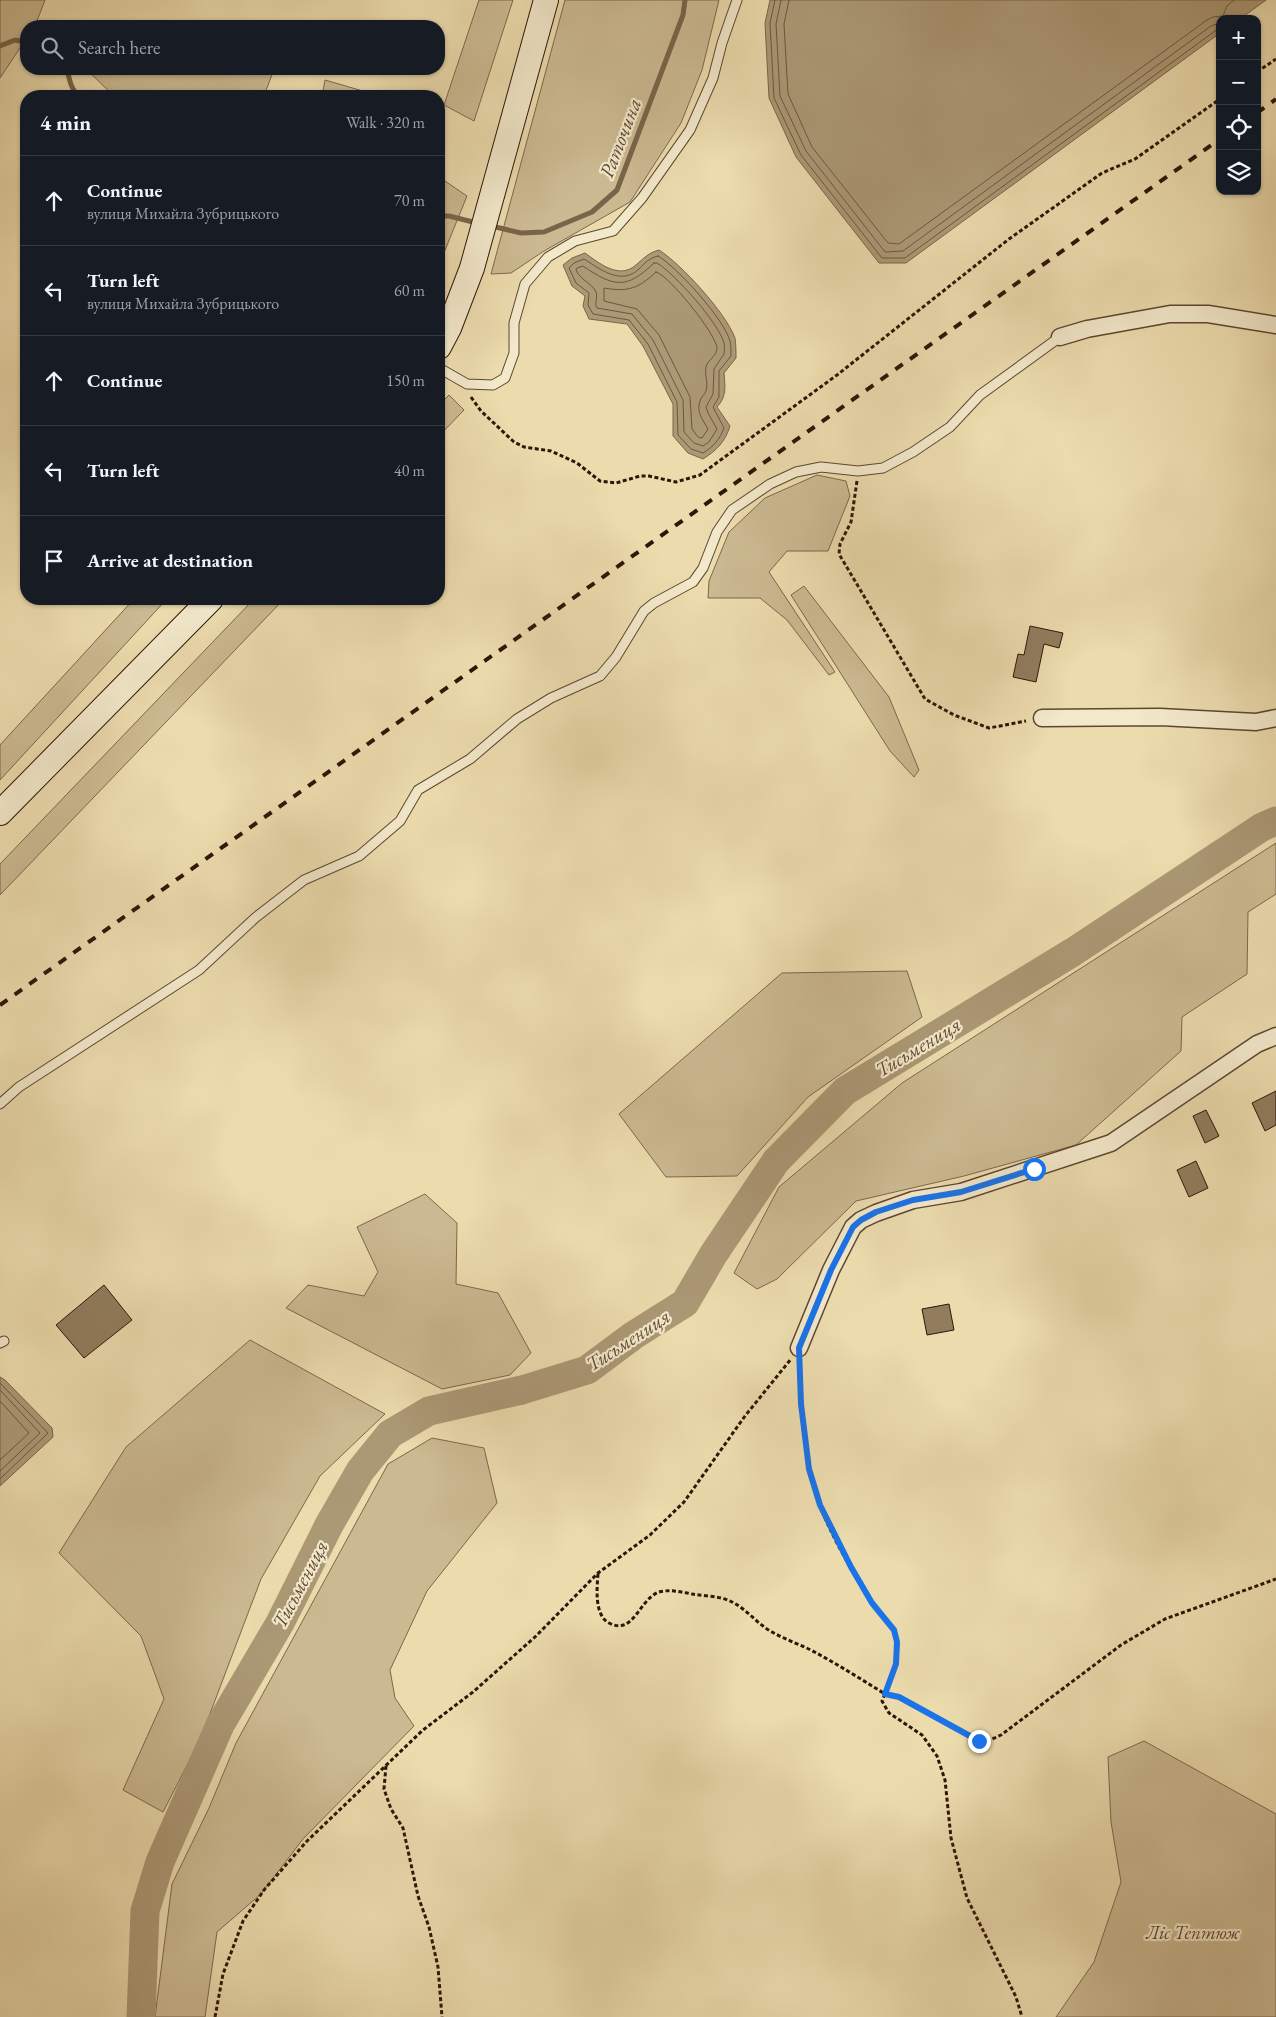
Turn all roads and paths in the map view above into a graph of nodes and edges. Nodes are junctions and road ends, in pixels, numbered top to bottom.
1 (546, 0) edge
2 (737, 0) edge
3 (1276, 59) edge
4 (1261, 69) edge
5 (1216, 101) edge
6 (1276, 325) edge
7 (445, 336) edge
8 (1060, 337) joint
9 (445, 371) edge
10 (467, 384) junction
11 (858, 471) junction
12 (205, 605) edge
13 (1042, 718) joint
14 (1276, 718) edge
15 (0, 813) edge
16 (1276, 1036) edge
17 (0, 1104) edge
18 (799, 1348) junction
19 (598, 1573) junction
20 (1276, 1579) edge
21 (885, 1694) junction
22 (386, 1765) junction
23 (215, 2017) edge
24 (442, 2017) edge
25 (1022, 2017) edge

1 - 7 main road
2 - 10 lane
3 - 4 path
5 - 10 path
6 - 8 street
8 - 11 lane
9 - 10 lane
11 - 13 path
11 - 17 lane
12 - 15 main road
13 - 14 street
16 - 18 street
18 - 19 path
18 - 21 path
19 - 21 path
19 - 22 path
20 - 21 path
21 - 25 path
22 - 23 path
22 - 24 path

